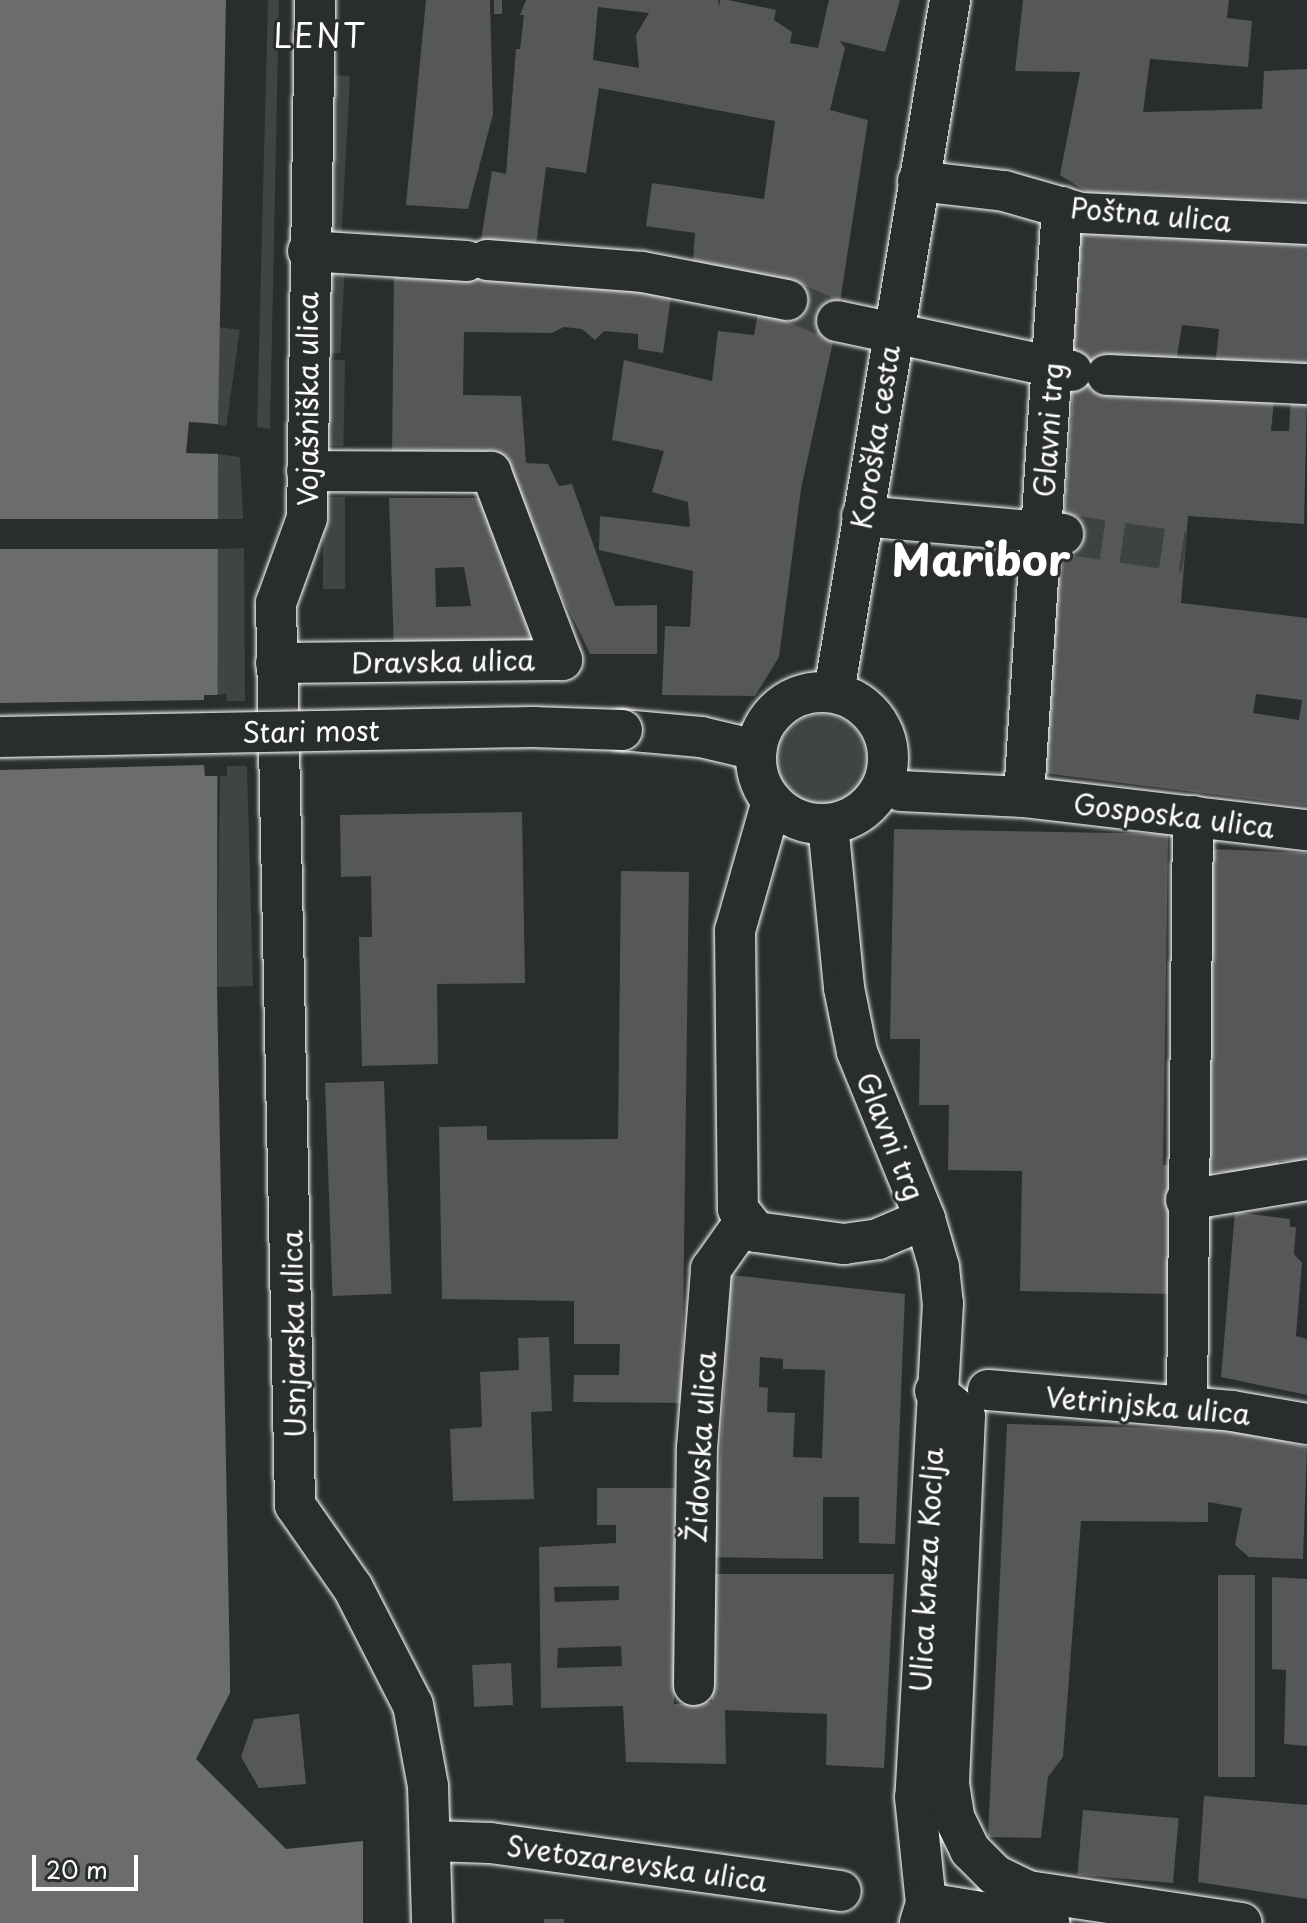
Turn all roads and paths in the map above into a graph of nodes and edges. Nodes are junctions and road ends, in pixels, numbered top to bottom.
1 (315, 0) edge
2 (950, 0) edge
3 (933, 183) junction
4 (1062, 207) junction
5 (1307, 224) edge
6 (308, 251) junction
7 (787, 300) tunnel mouth
8 (837, 321) tunnel mouth
9 (892, 331) junction
10 (1077, 371) junction
11 (1307, 384) edge
12 (307, 471) junction
13 (862, 516) junction
14 (1052, 533) junction
15 (276, 663) junction
16 (834, 692) junction
17 (0, 737) edge
18 (756, 750) junction
19 (901, 791) dead end
20 (276, 792) joint
21 (1033, 798) junction
22 (772, 801) junction
23 (1193, 816) junction
24 (828, 824) junction
25 (1307, 830) edge
26 (1307, 1180) edge
27 (1186, 1200) junction
28 (925, 1219) junction
29 (745, 1221) junction
30 (988, 1390) dead end
31 (935, 1391) junction
32 (1187, 1407) junction
33 (1307, 1424) edge
34 (694, 1685) dead end
35 (432, 1841) junction
36 (841, 1891) dead end
37 (923, 1913) edge
38 (432, 1923) edge
39 (1049, 1923) edge
40 (1242, 1923) edge

1 - 6 street, Vojašniška ulica
2 - 3 street, Koroška cesta
3 - 4 street, Poštna ulica
3 - 9 street, Koroška cesta
4 - 5 street, Poštna ulica
4 - 10 street, Glavni trg
6 - 7 street
6 - 12 street, Vojašniška ulica
8 - 9 street
9 - 10 street
9 - 13 street, Koroška cesta
10 - 11 street
10 - 14 street, Glavni trg
12 - 15 street, Vojašniška ulica
12 - 15 street, Dravska ulica
13 - 14 street
13 - 16 street, Koroška cesta
14 - 21 street, Glavni trg
15 - 20 street, Vojašniška ulica
16 - 18 street
16 - 24 street
17 - 18 street, Stari most, bridge
18 - 22 street
19 - 21 street
20 - 35 street, Usnjarska ulica
21 - 23 street, Gosposka ulica
22 - 24 street
22 - 29 street
23 - 25 street, Gosposka ulica
23 - 27 street
24 - 28 street, Glavni trg
26 - 27 street
27 - 32 street
28 - 29 street, Glavni trg
28 - 31 street, Ulica kneza Koclja
29 - 34 street, Židovska ulica
30 - 32 street, Vetrinjska ulica
31 - 37 street, Ulica kneza Koclja
31 - 40 street
32 - 33 street, Vetrinjska ulica
35 - 36 street, Svetozarevska ulica
35 - 38 street, Usnjarska ulica
37 - 39 street

